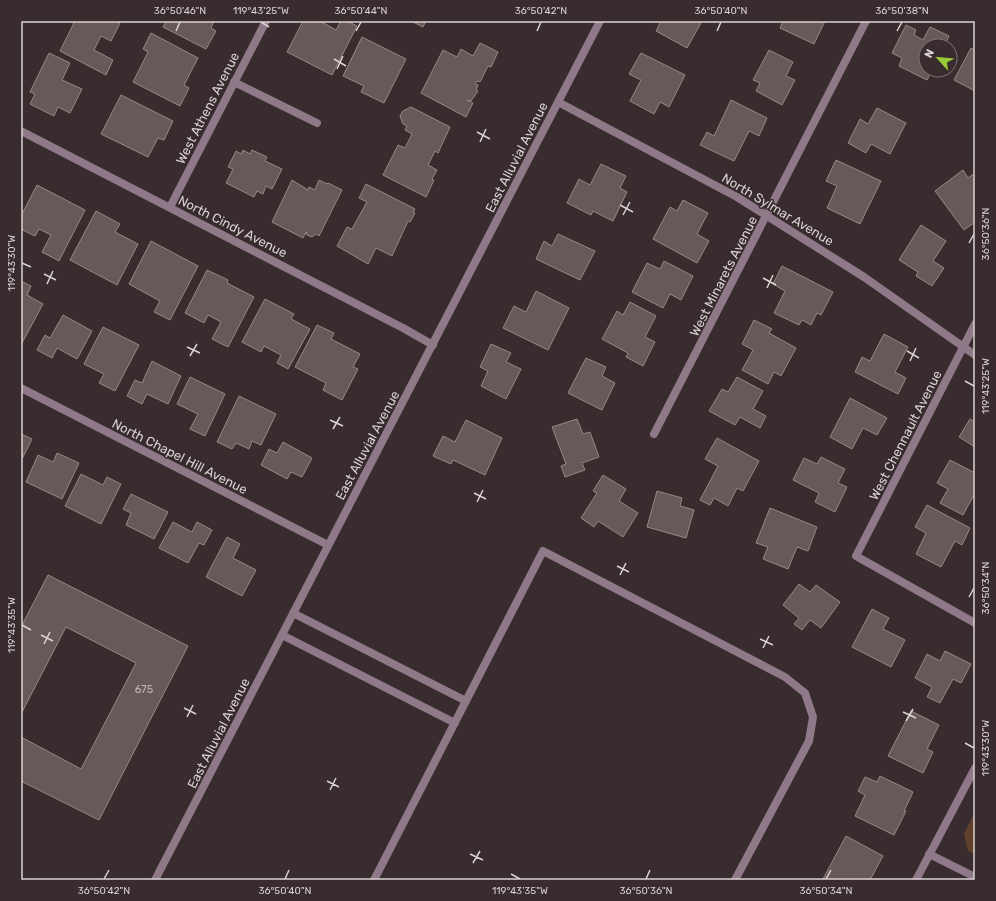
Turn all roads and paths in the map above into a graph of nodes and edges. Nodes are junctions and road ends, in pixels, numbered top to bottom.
1 (266, 21) edge
2 (600, 21) edge
3 (866, 21) edge
4 (234, 82) junction
5 (558, 102) junction
6 (317, 123) dead end
7 (21, 131) edge
8 (170, 207) junction
9 (767, 215) junction
10 (975, 324) edge
11 (433, 345) junction
12 (963, 347) junction
13 (975, 355) edge
14 (21, 388) edge
15 (654, 434) dead end
16 (328, 545) junction
17 (294, 613) junction
18 (975, 623) edge
19 (282, 634) junction
20 (466, 701) junction
21 (455, 722) junction
22 (975, 768) edge
23 (929, 854) junction
24 (975, 877) edge
25 (155, 880) edge
26 (374, 880) edge
27 (735, 880) edge
28 (916, 880) edge

1 - 4 street, West Athens Avenue
2 - 5 street, East Alluvial Avenue
3 - 9 street, West Minarets Avenue
4 - 6 street
4 - 8 street, West Athens Avenue
5 - 9 street, North Sylmar Avenue
5 - 11 street, East Alluvial Avenue
7 - 8 street, North Cindy Avenue
8 - 11 street, North Cindy Avenue
9 - 12 street, North Sylmar Avenue
9 - 15 street, West Minarets Avenue
10 - 12 street, West Chennault Avenue
11 - 16 street, East Alluvial Avenue
12 - 13 street, North Sylmar Avenue
12 - 18 street, West Chennault Avenue
14 - 16 street, North Chapel Hill Avenue
16 - 17 street, East Alluvial Avenue
17 - 19 street, East Alluvial Avenue
17 - 20 street
19 - 21 street
19 - 25 street, East Alluvial Avenue
20 - 21 street
20 - 27 street
21 - 26 street
22 - 23 street
23 - 24 street
23 - 28 street

